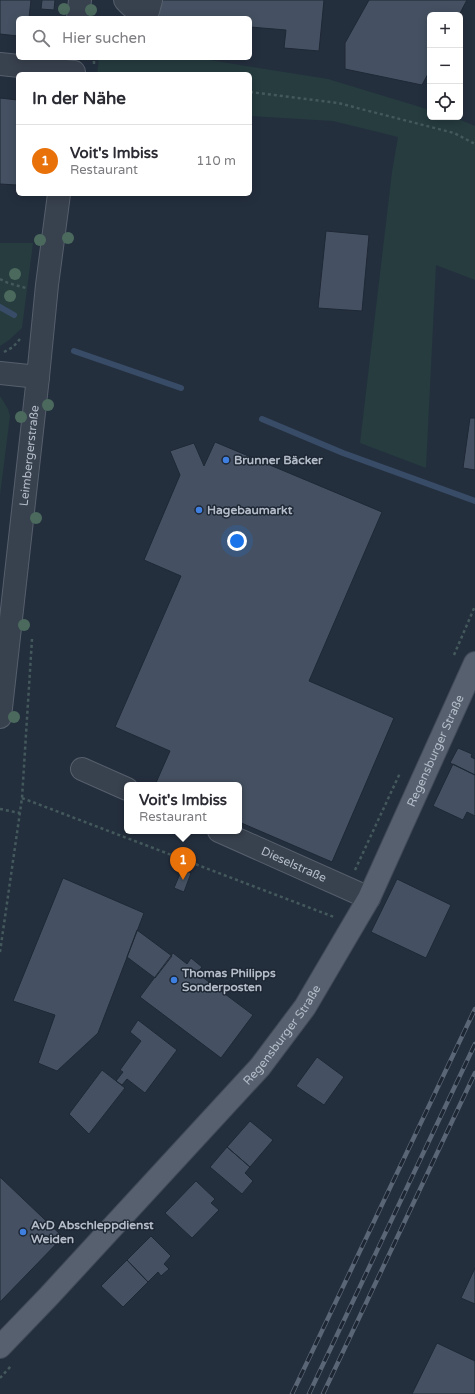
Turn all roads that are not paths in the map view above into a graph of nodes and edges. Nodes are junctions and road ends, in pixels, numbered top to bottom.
1 (80, 0) edge
2 (125, 0) edge
3 (151, 0) edge
4 (78, 16) edge
5 (0, 64) edge
6 (74, 68) edge
7 (59, 196) edge
8 (0, 373) edge
9 (38, 377) junction
10 (475, 663) edge
11 (0, 717) edge
12 (82, 769) dead end
13 (124, 788) edge
14 (227, 834) edge
15 (369, 898) junction
16 (0, 1347) edge

1 - 4 street
2 - 3 street
5 - 6 street
7 - 9 street, Leimbergerstraße
8 - 9 street
9 - 11 street, Leimbergerstraße
10 - 15 main road, Regensburger Straße
12 - 13 street
14 - 15 street, Dieselstraße
15 - 16 main road, Regensburger Straße

